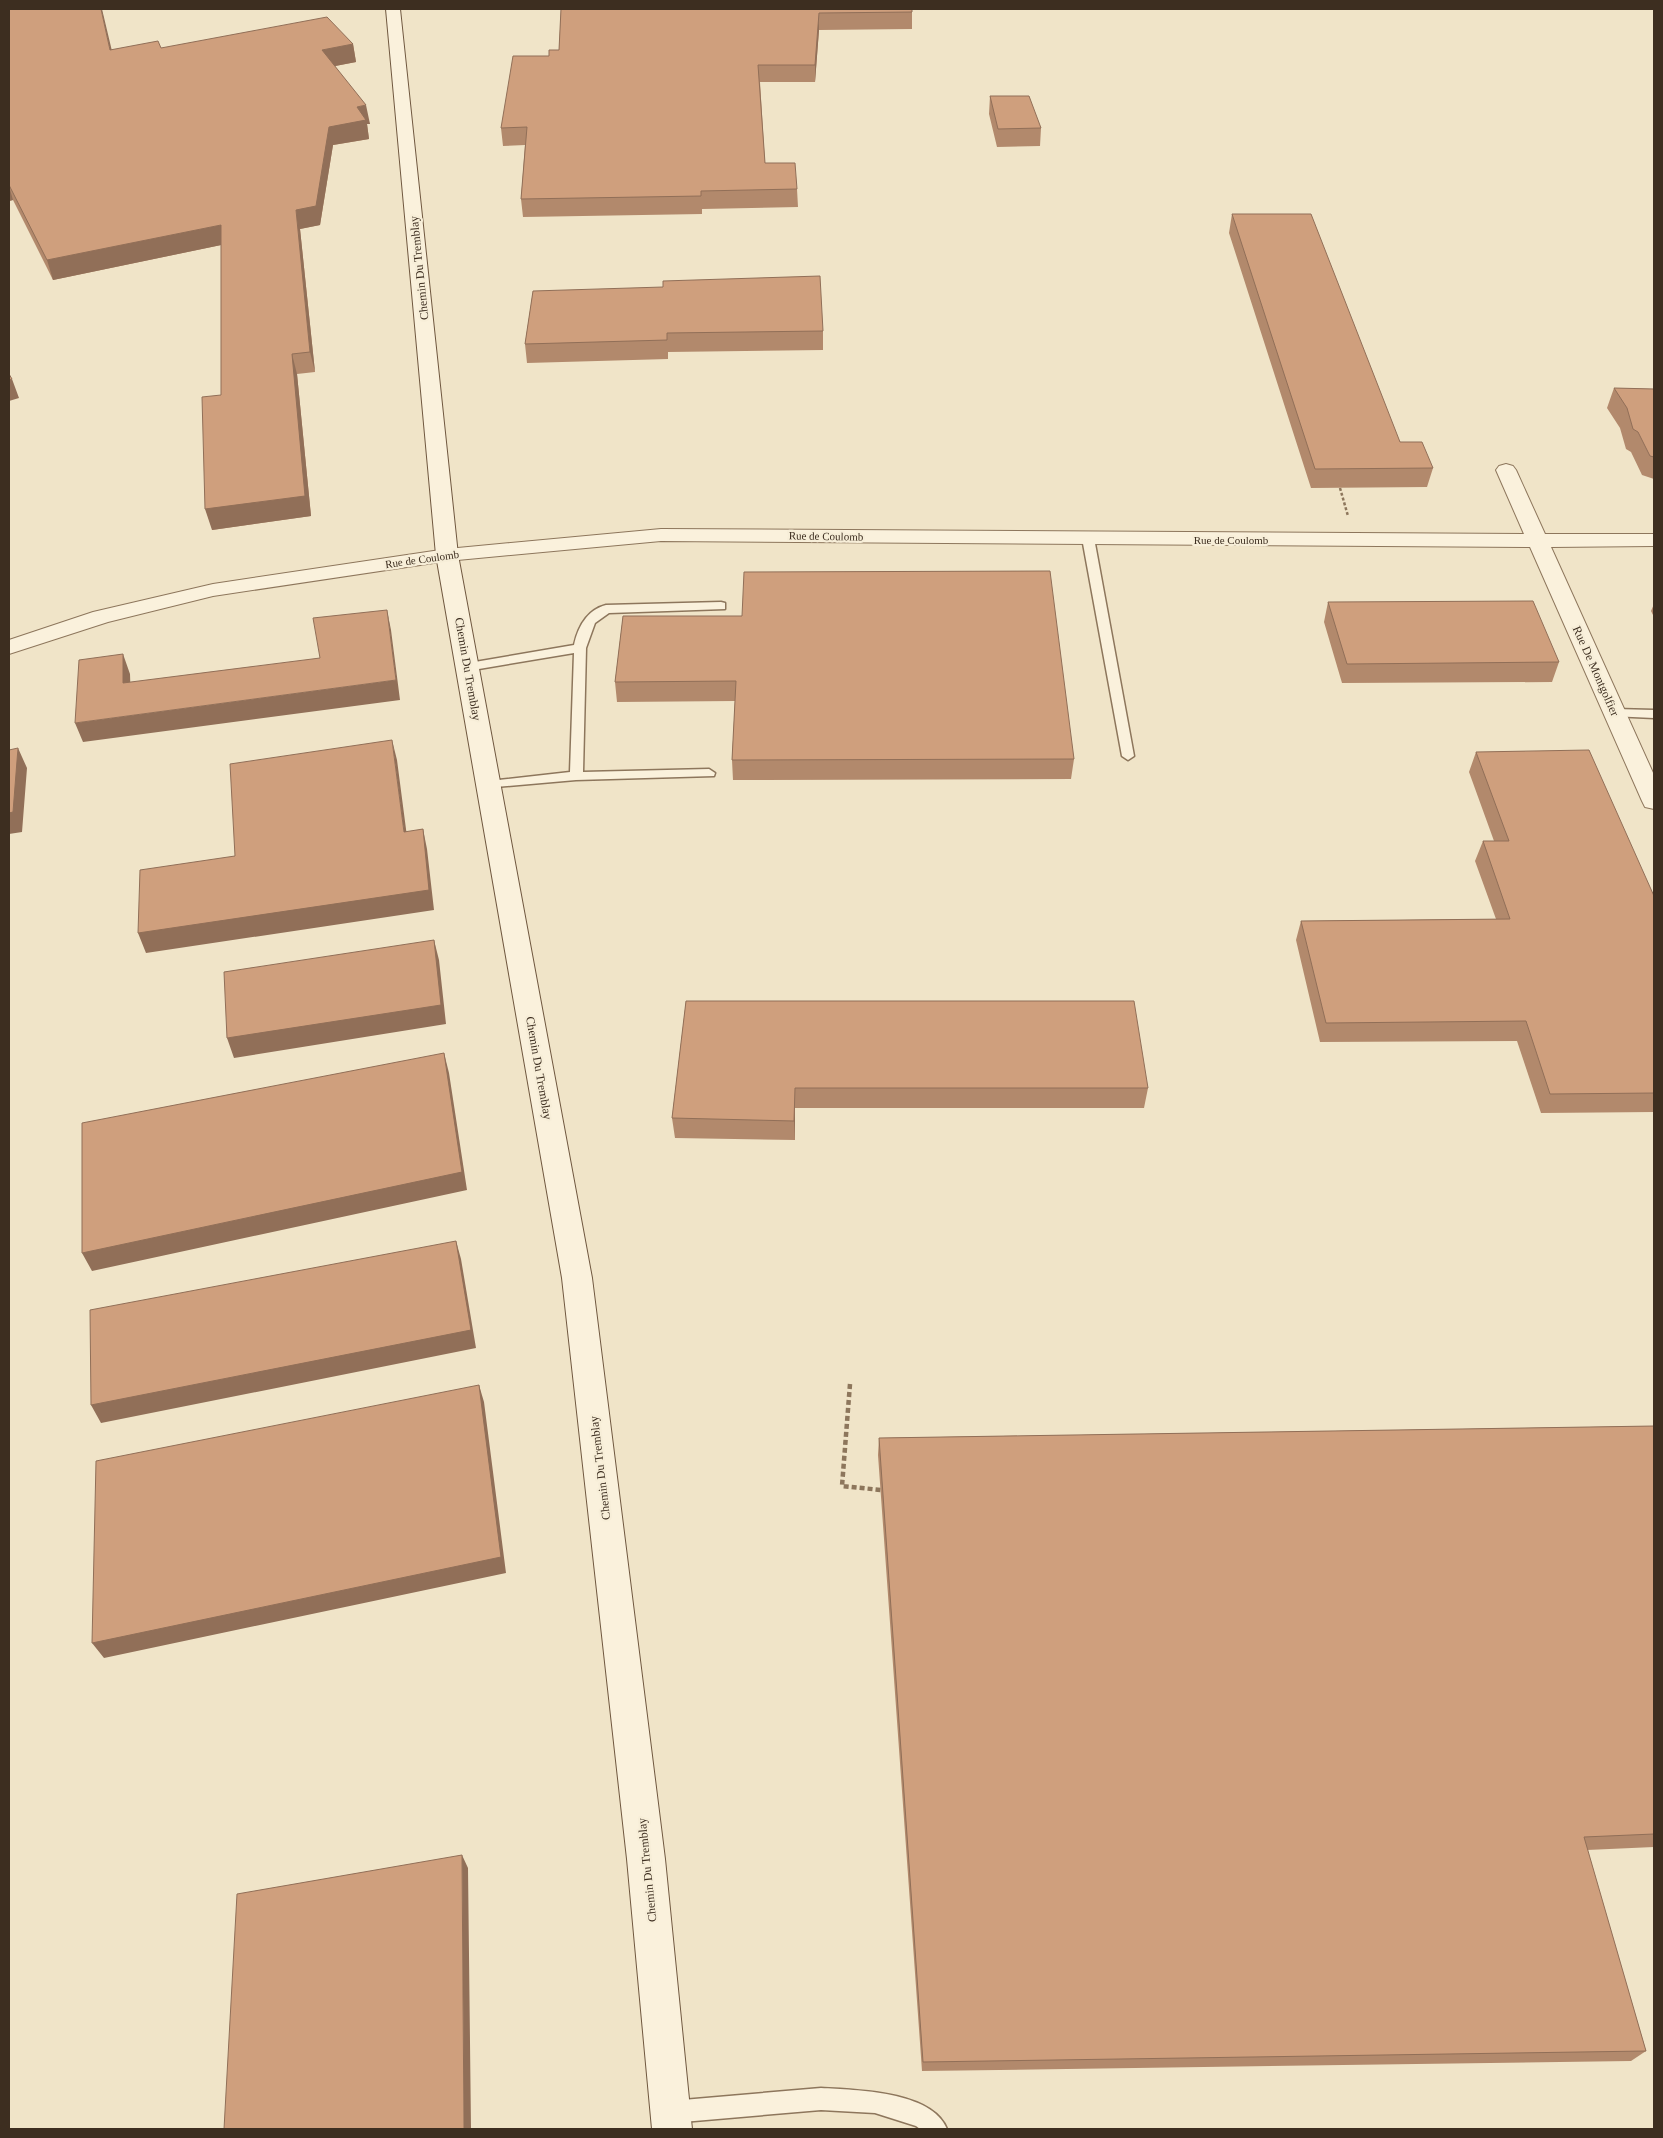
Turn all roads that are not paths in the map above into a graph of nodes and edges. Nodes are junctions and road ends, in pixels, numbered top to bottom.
1 (393, 9) edge
2 (1506, 470) dead end
3 (1088, 538) junction
4 (1654, 540) edge
5 (1538, 541) junction
6 (447, 555) junction
7 (721, 606) dead end
8 (9, 647) edge
9 (580, 648) junction
10 (467, 667) junction
11 (1615, 713) junction
12 (1654, 714) edge
13 (1128, 756) dead end
14 (708, 773) dead end
15 (576, 776) junction
16 (488, 785) junction
17 (1654, 801) edge
18 (672, 2121) edge
19 (936, 2129) edge

1 - 6 street, Chemin Du Tremblay
2 - 5 street, Rue De Montgolfier
3 - 5 street, Rue de Coulomb
3 - 6 street, Rue de Coulomb
3 - 13 lane
4 - 5 street, Rue de Coulomb
5 - 11 street, Rue De Montgolfier
6 - 8 street, Rue de Coulomb
6 - 10 street, Chemin Du Tremblay
7 - 9 lane
9 - 10 lane
9 - 15 lane
10 - 16 street, Chemin Du Tremblay
11 - 12 lane
11 - 17 street, Rue De Montgolfier
14 - 15 lane
15 - 16 lane
16 - 18 street, Chemin Du Tremblay
18 - 19 lane

